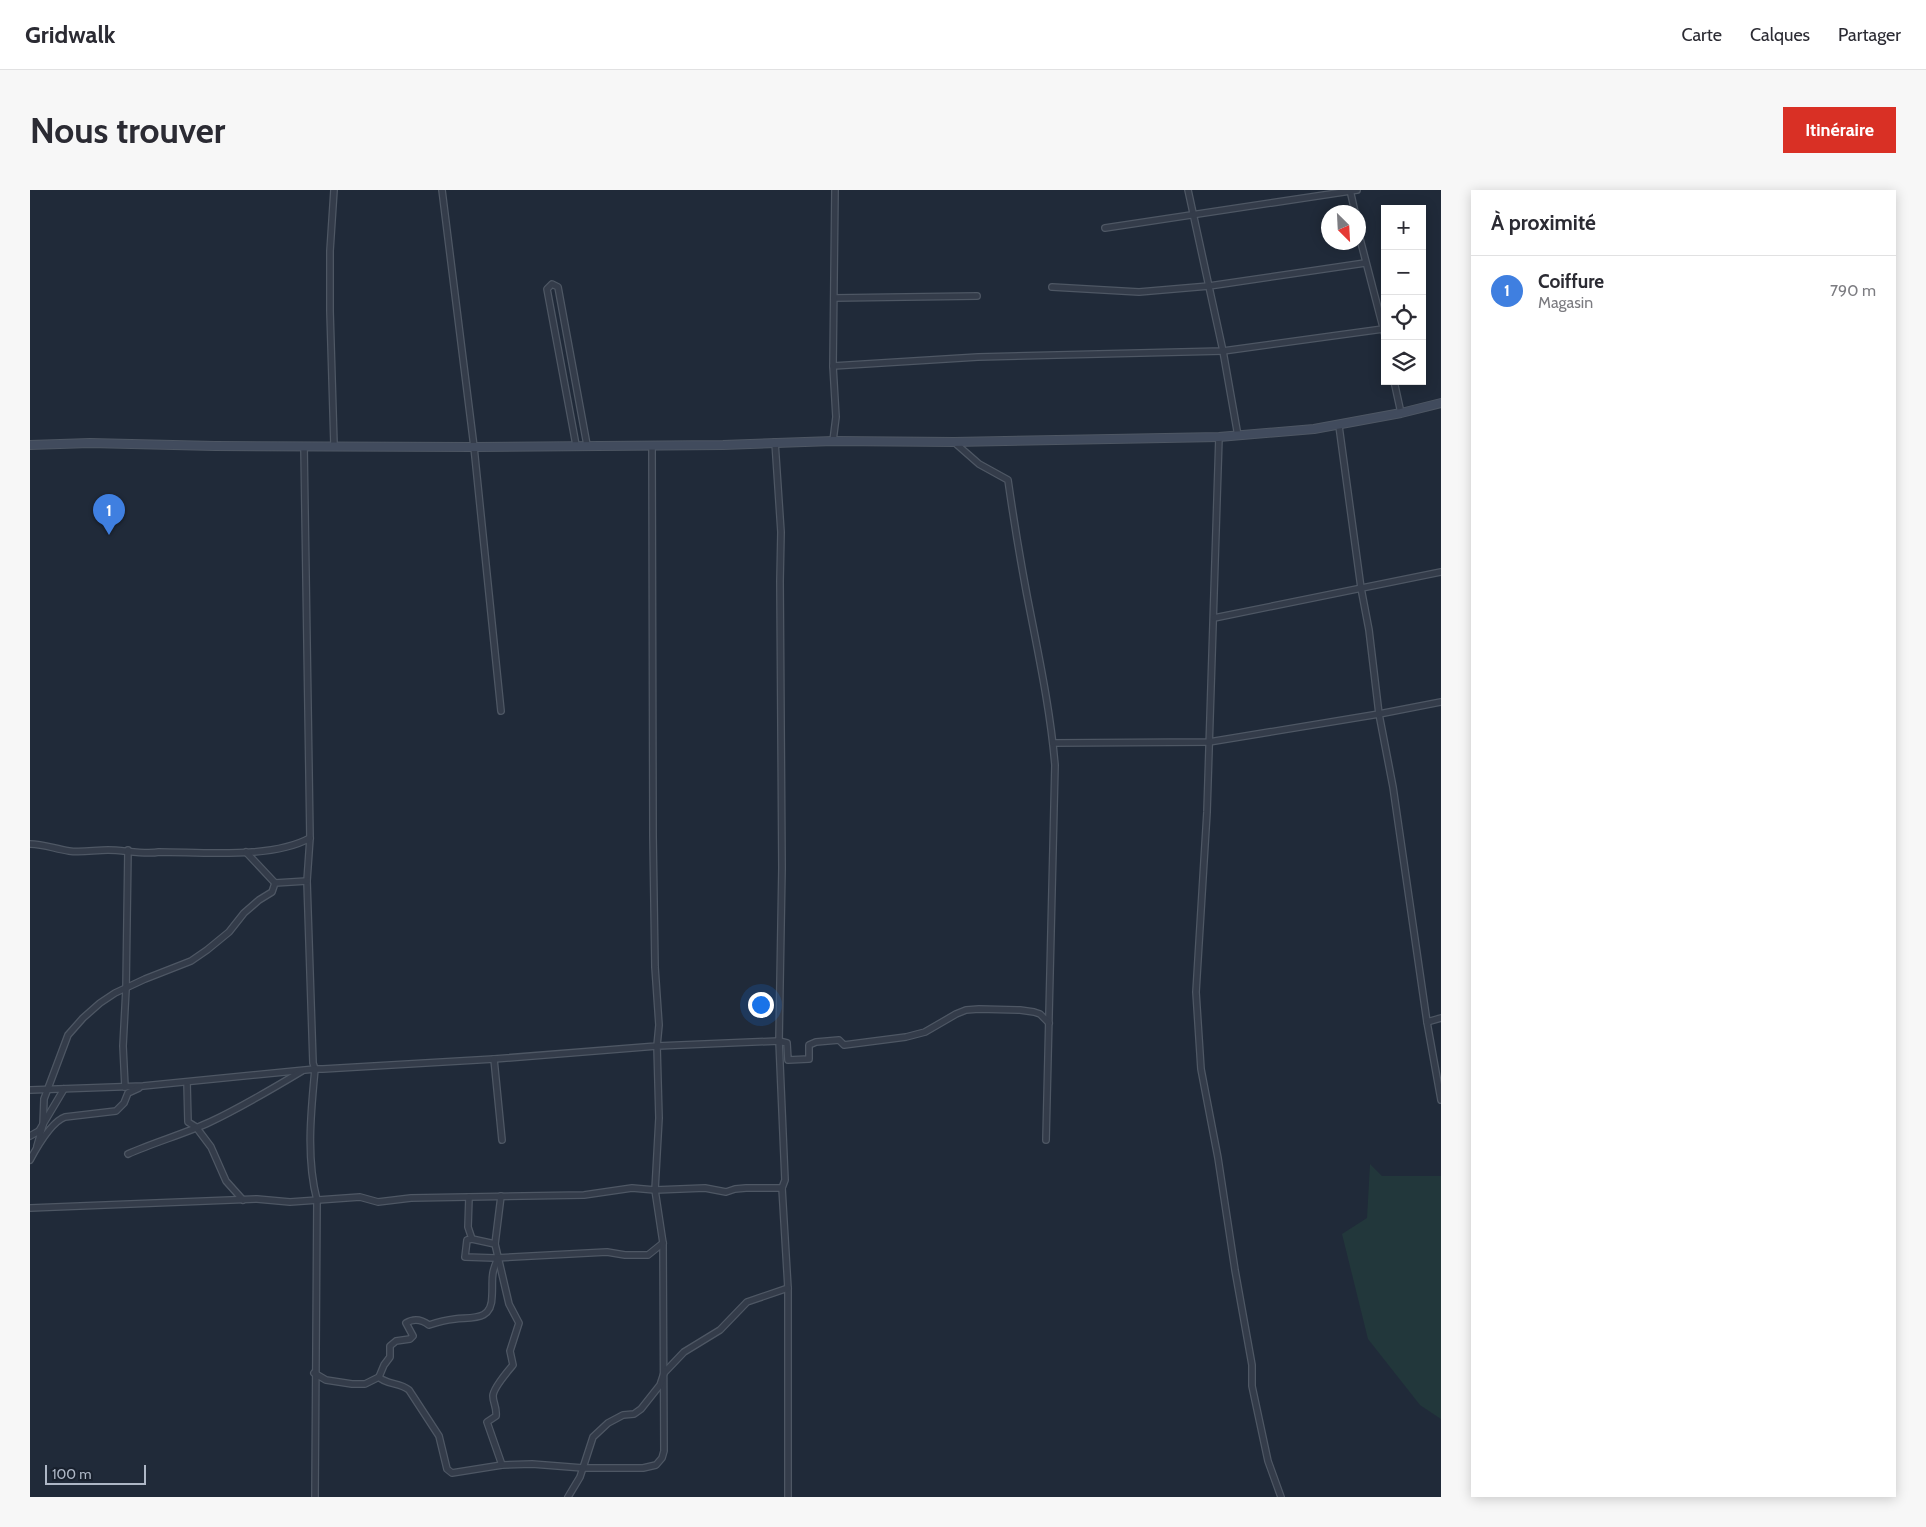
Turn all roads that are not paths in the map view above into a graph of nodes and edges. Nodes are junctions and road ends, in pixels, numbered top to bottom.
1 (334, 190) edge
2 (442, 190) edge
3 (835, 190) edge
4 (1188, 190) edge
5 (1357, 190) edge
6 (1350, 191) edge
7 (1353, 205) edge
8 (1194, 215) junction
9 (1105, 228) dead end
10 (1362, 250) edge
11 (1365, 263) junction
12 (1209, 286) junction
13 (1052, 287) dead end
14 (977, 296) dead end
15 (834, 298) junction
16 (1381, 321) edge
17 (1381, 332) edge
18 (1222, 351) junction
19 (832, 366) junction
20 (1395, 385) edge
21 (1441, 403) edge
22 (1401, 413) junction
23 (1340, 426) junction
24 (1238, 436) junction
25 (1219, 437) junction
26 (834, 441) junction
27 (775, 442) junction
28 (954, 442) junction
29 (30, 445) edge
30 (576, 445) junction
31 (587, 445) junction
32 (652, 445) junction
33 (304, 446) junction
34 (334, 446) junction
35 (474, 447) junction
36 (1441, 572) edge
37 (1360, 588) junction
38 (1214, 618) junction
39 (1441, 702) edge
40 (501, 711) dead end
41 (1379, 714) junction
42 (1209, 742) junction
43 (1053, 743) junction
44 (310, 838) junction
45 (30, 844) edge
46 (128, 850) junction
47 (246, 852) junction
48 (307, 881) junction
49 (275, 882) junction
50 (126, 989) junction
51 (1441, 1018) edge
52 (1049, 1022) junction
53 (1427, 1022) junction
54 (779, 1041) junction
55 (657, 1046) junction
56 (494, 1059) junction
57 (315, 1069) junction
58 (303, 1070) junction
59 (187, 1082) junction
60 (143, 1086) junction
61 (125, 1087) junction
62 (64, 1089) junction
63 (30, 1090) edge
64 (48, 1090) junction
65 (1441, 1100) edge
66 (43, 1125) junction
67 (196, 1127) junction
68 (30, 1136) edge
69 (502, 1140) dead end
70 (1046, 1140) dead end
71 (37, 1146) junction
72 (128, 1154) dead end
73 (30, 1160) edge
74 (782, 1188) junction
75 (656, 1190) junction
76 (501, 1196) junction
77 (469, 1197) junction
78 (242, 1200) junction
79 (316, 1200) junction
80 (30, 1208) edge
81 (472, 1240) junction
82 (663, 1243) junction
83 (495, 1244) junction
84 (498, 1258) junction
85 (788, 1288) junction
86 (314, 1373) junction
87 (664, 1373) junction
88 (379, 1378) junction
89 (502, 1465) junction
90 (583, 1468) junction
91 (315, 1497) edge
92 (568, 1497) edge
93 (788, 1497) edge
94 (1281, 1497) edge

1 - 34 street
2 - 35 street
3 - 15 street
4 - 8 street
5 - 6 street
6 - 7 street
6 - 8 street
8 - 9 street
8 - 12 street
10 - 11 street
11 - 12 street
11 - 16 street
12 - 13 street
12 - 18 street
14 - 15 street
15 - 19 street
17 - 18 street
18 - 19 street
18 - 24 street
19 - 26 street
20 - 22 street
21 - 22 street
22 - 23 street
23 - 24 street
23 - 37 street
24 - 25 street
25 - 28 street
25 - 38 street
26 - 27 street
26 - 28 street
27 - 32 street
27 - 54 street
28 - 43 street
29 - 33 street
30 - 31 street
30 - 31 street
30 - 35 street
31 - 32 street
32 - 55 street
33 - 34 street
33 - 44 street
34 - 35 street
35 - 40 street
36 - 37 street
37 - 38 street
37 - 41 street
38 - 42 street
39 - 41 street
41 - 42 street
41 - 53 street
42 - 43 street
42 - 94 street
43 - 52 street
44 - 47 street
44 - 48 street
45 - 46 street
46 - 47 street
46 - 50 street
47 - 49 street
48 - 49 street
48 - 57 street
49 - 50 street
50 - 61 street
50 - 64 street
51 - 53 street
52 - 54 street
52 - 70 street
53 - 65 street
54 - 55 street
54 - 74 street
55 - 56 street
55 - 75 street
56 - 57 street
56 - 69 street
57 - 58 street
57 - 79 street
58 - 59 street
58 - 67 street
59 - 60 street
59 - 67 street
60 - 61 street
60 - 71 street
61 - 62 street
62 - 64 street
62 - 66 street
63 - 64 street
64 - 66 street
66 - 68 street
66 - 71 street
67 - 72 street
67 - 78 street
71 - 73 street
74 - 75 street
74 - 85 street
75 - 76 street
75 - 82 street
76 - 77 street
76 - 83 street
77 - 79 street
77 - 81 street
78 - 79 street
78 - 80 street
79 - 86 street
81 - 83 street
81 - 84 street
82 - 84 street
82 - 87 street
83 - 84 street
84 - 88 street
84 - 89 street
85 - 87 street
85 - 93 street
86 - 88 street
86 - 91 street
87 - 90 street
87 - 90 street
88 - 89 street
89 - 90 street
90 - 92 street

